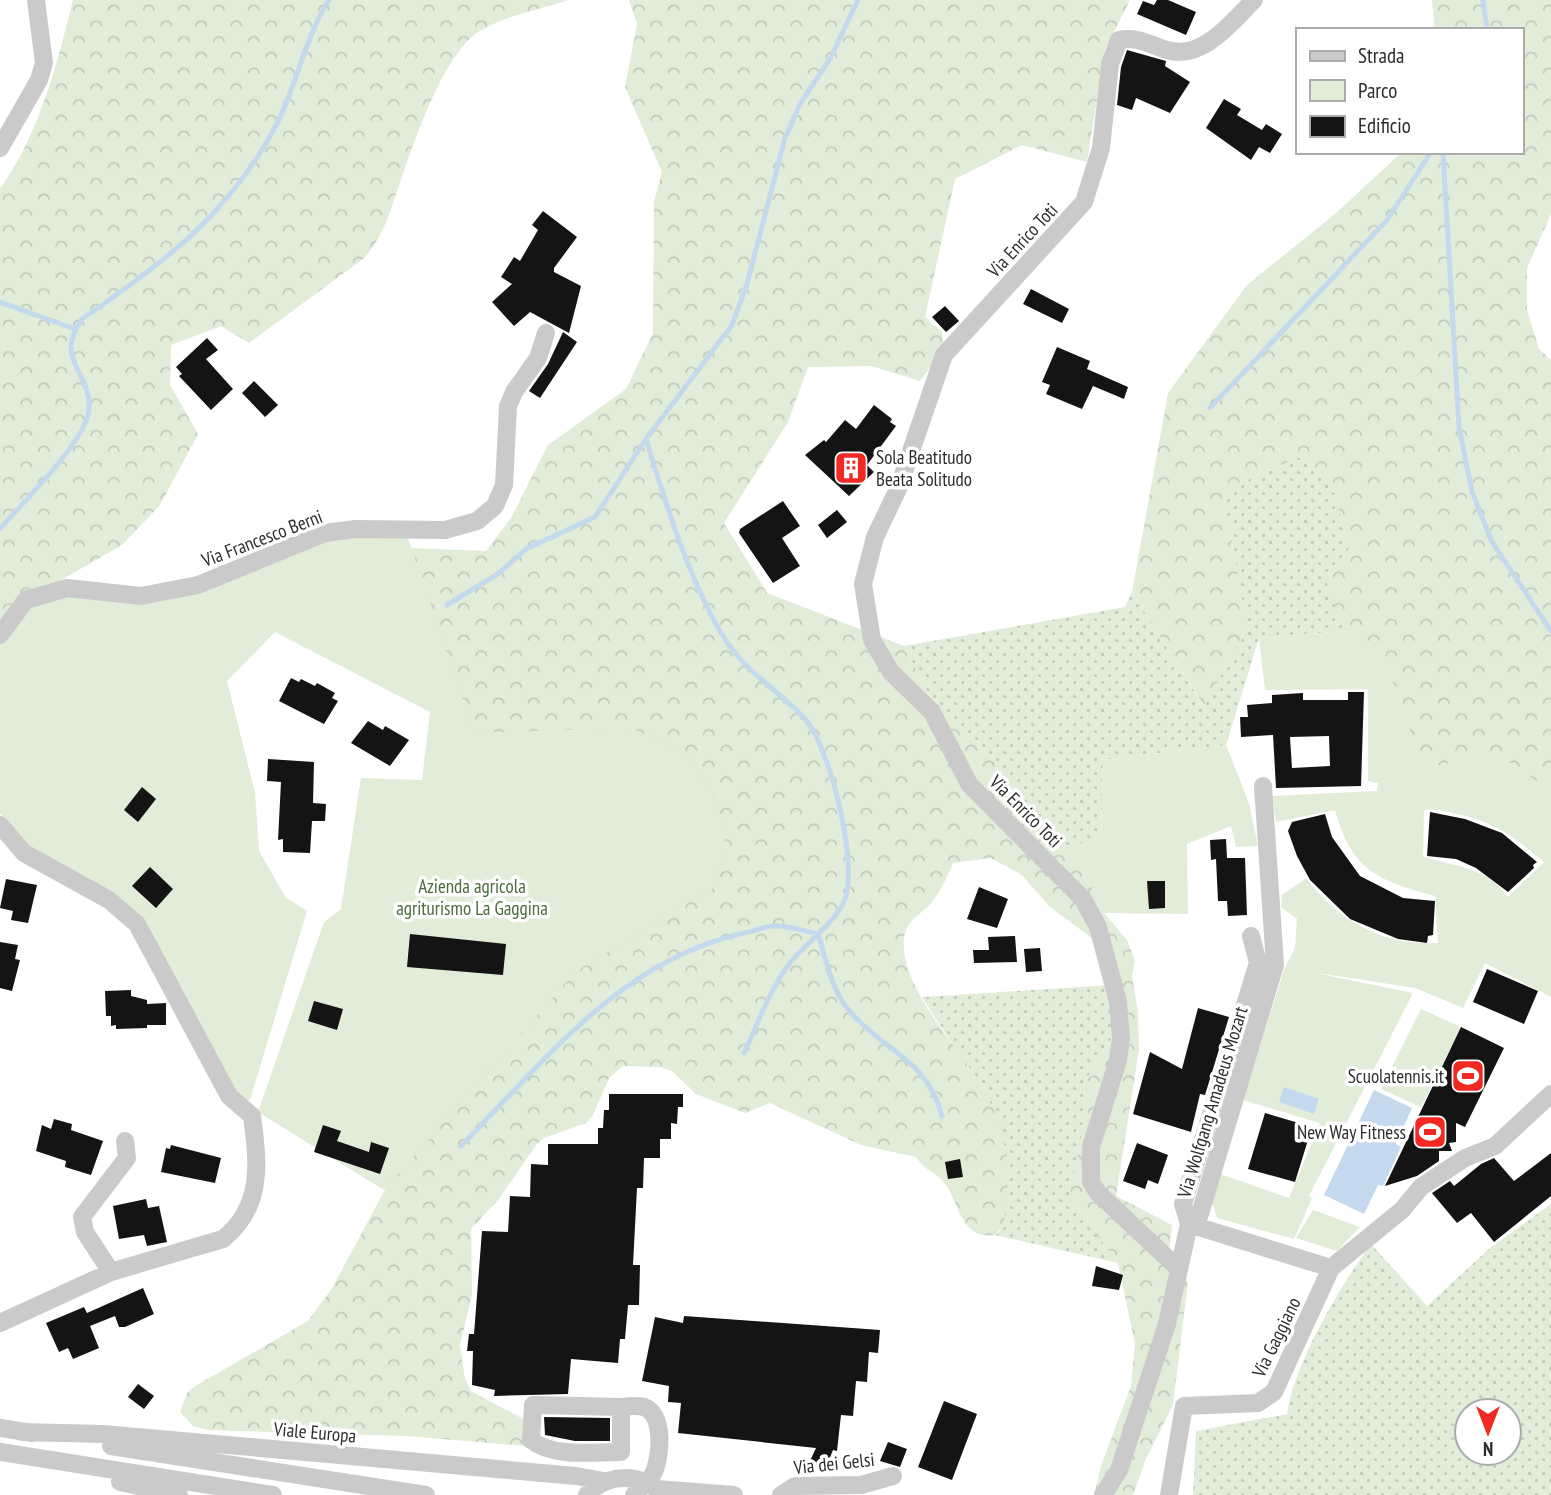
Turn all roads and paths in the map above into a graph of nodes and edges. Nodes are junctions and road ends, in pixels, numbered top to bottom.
1 (36, 0) edge
2 (1254, 0) edge
3 (0, 148) edge
4 (546, 334) dead end
5 (0, 635) edge
6 (1263, 786) dead end
7 (0, 825) edge
8 (1251, 936) dead end
9 (1551, 1094) edge
10 (125, 1141) dead end
11 (1189, 1224) junction
12 (1178, 1268) junction
13 (1331, 1268) junction
14 (111, 1272) junction
15 (0, 1323) edge
16 (621, 1407) junction
17 (0, 1428) edge
18 (22, 1432) junction
19 (0, 1452) edge
20 (22, 1455) junction
21 (894, 1476) dead end
22 (604, 1481) junction
23 (659, 1492) edge
24 (179, 1495) edge
25 (273, 1495) edge
26 (426, 1495) edge
27 (587, 1495) edge
28 (635, 1495) edge
29 (734, 1495) edge
30 (781, 1495) edge
31 (1103, 1495) edge
32 (1169, 1495) edge

1 - 3 street
2 - 12 street, Via Enrico Toti
4 - 5 street, Via Francesco Berni
6 - 11 street, Via Wolfgang Amadeus Mozart
7 - 14 street
8 - 11 street
9 - 13 street
10 - 14 street
11 - 12 street, Via Wolfgang Amadeus Mozart
11 - 13 street
12 - 31 street, Via Wolfgang Amadeus Mozart
13 - 32 street, Via Gaggiano
14 - 15 street
16 - 16 street
16 - 28 street
17 - 18 street, Viale Europa
18 - 22 street, Viale Europa
18 - 26 street, Viale Europa
19 - 20 street
20 - 24 street
20 - 25 street
21 - 30 street, Via dei Gelsi
22 - 23 street, Viale Europa
22 - 27 street
23 - 29 street, Viale Europa

